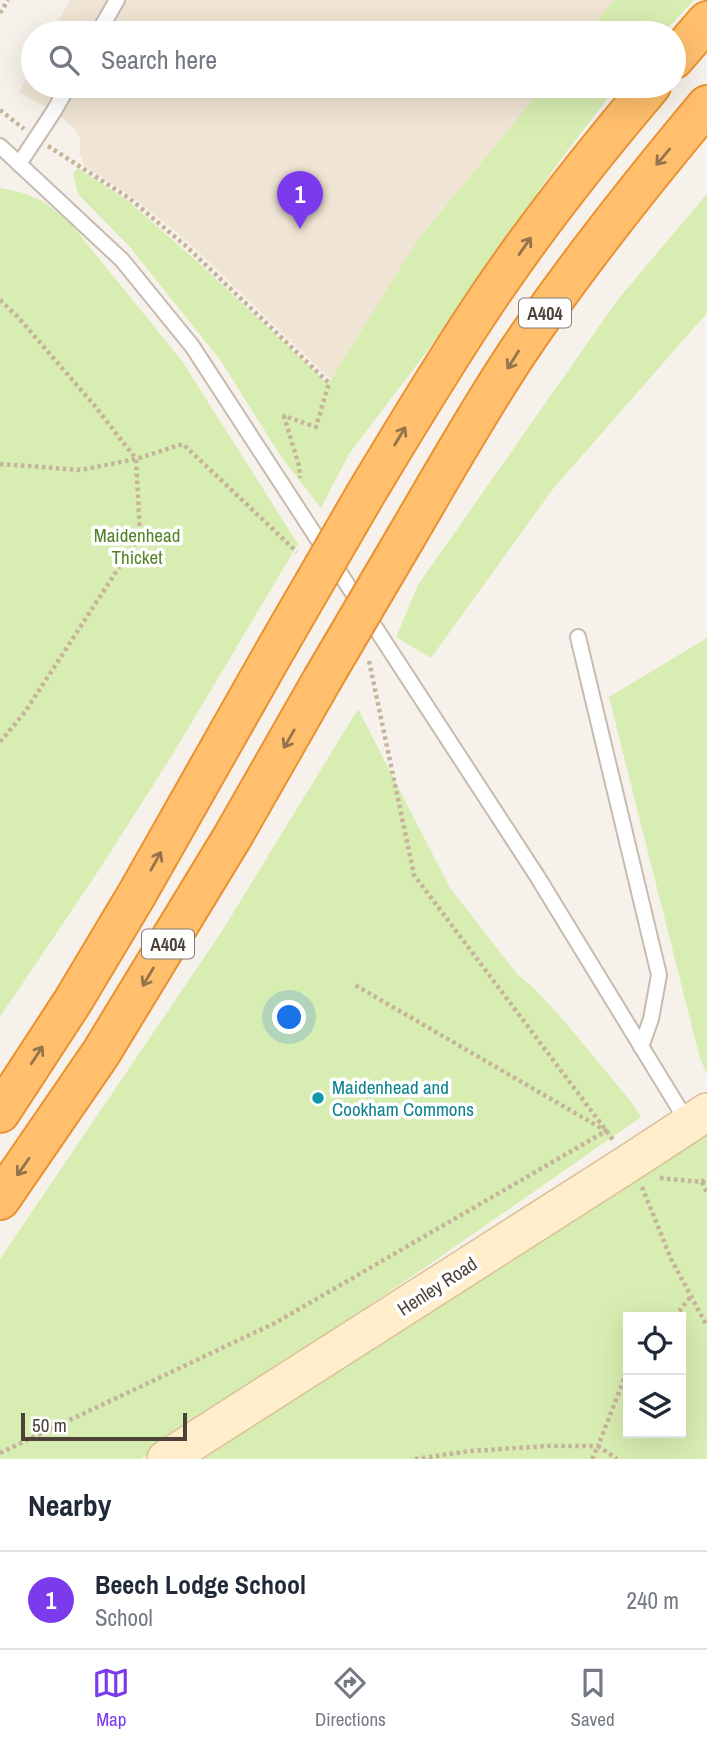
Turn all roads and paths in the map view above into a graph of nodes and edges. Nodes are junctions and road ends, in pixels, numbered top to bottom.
1 (8, 0) edge
2 (117, 0) edge
3 (0, 13) edge
4 (105, 21) edge
5 (707, 21) edge
6 (686, 45) edge
7 (61, 98) edge
8 (641, 98) edge
9 (707, 105) edge
10 (0, 110) edge
11 (36, 139) junction
12 (0, 146) edge
13 (19, 164) junction
14 (0, 300) edge
15 (136, 459) junction
16 (0, 464) edge
17 (301, 515) junction
18 (578, 637) dead end
19 (369, 660) dead end
20 (0, 742) edge
21 (355, 985) dead end
22 (641, 1047) junction
23 (0, 1113) edge
24 (698, 1118) edge
25 (606, 1131) junction
26 (641, 1173) junction
27 (704, 1180) edge
28 (707, 1193) edge
29 (0, 1200) edge
30 (691, 1296) junction
31 (679, 1312) edge
32 (707, 1326) edge
33 (626, 1375) edge
34 (598, 1446) junction
35 (0, 1453) edge
36 (166, 1459) edge
37 (415, 1459) edge
38 (592, 1459) edge
39 (617, 1459) edge

1 - 3 path
2 - 4 lane
5 - 6 highway
7 - 11 lane
23 -> 8 highway, A404, bridge
9 -> 29 highway, A404, bridge
10 - 11 path
11 - 13 lane
11 - 17 path
12 - 13 lane
13 - 17 lane
14 - 15 path
15 - 16 path
15 - 17 path
15 - 20 path
17 - 22 lane
18 - 22 lane
19 - 25 path
21 - 25 path
22 - 24 lane
24 - 26 street, Henley Road
25 - 26 path
25 - 35 path
26 - 27 path
26 - 30 path
26 - 36 street, Henley Road
27 - 28 path
30 - 31 path
30 - 32 path
33 - 34 path
34 - 37 path
34 - 38 path
34 - 39 path

